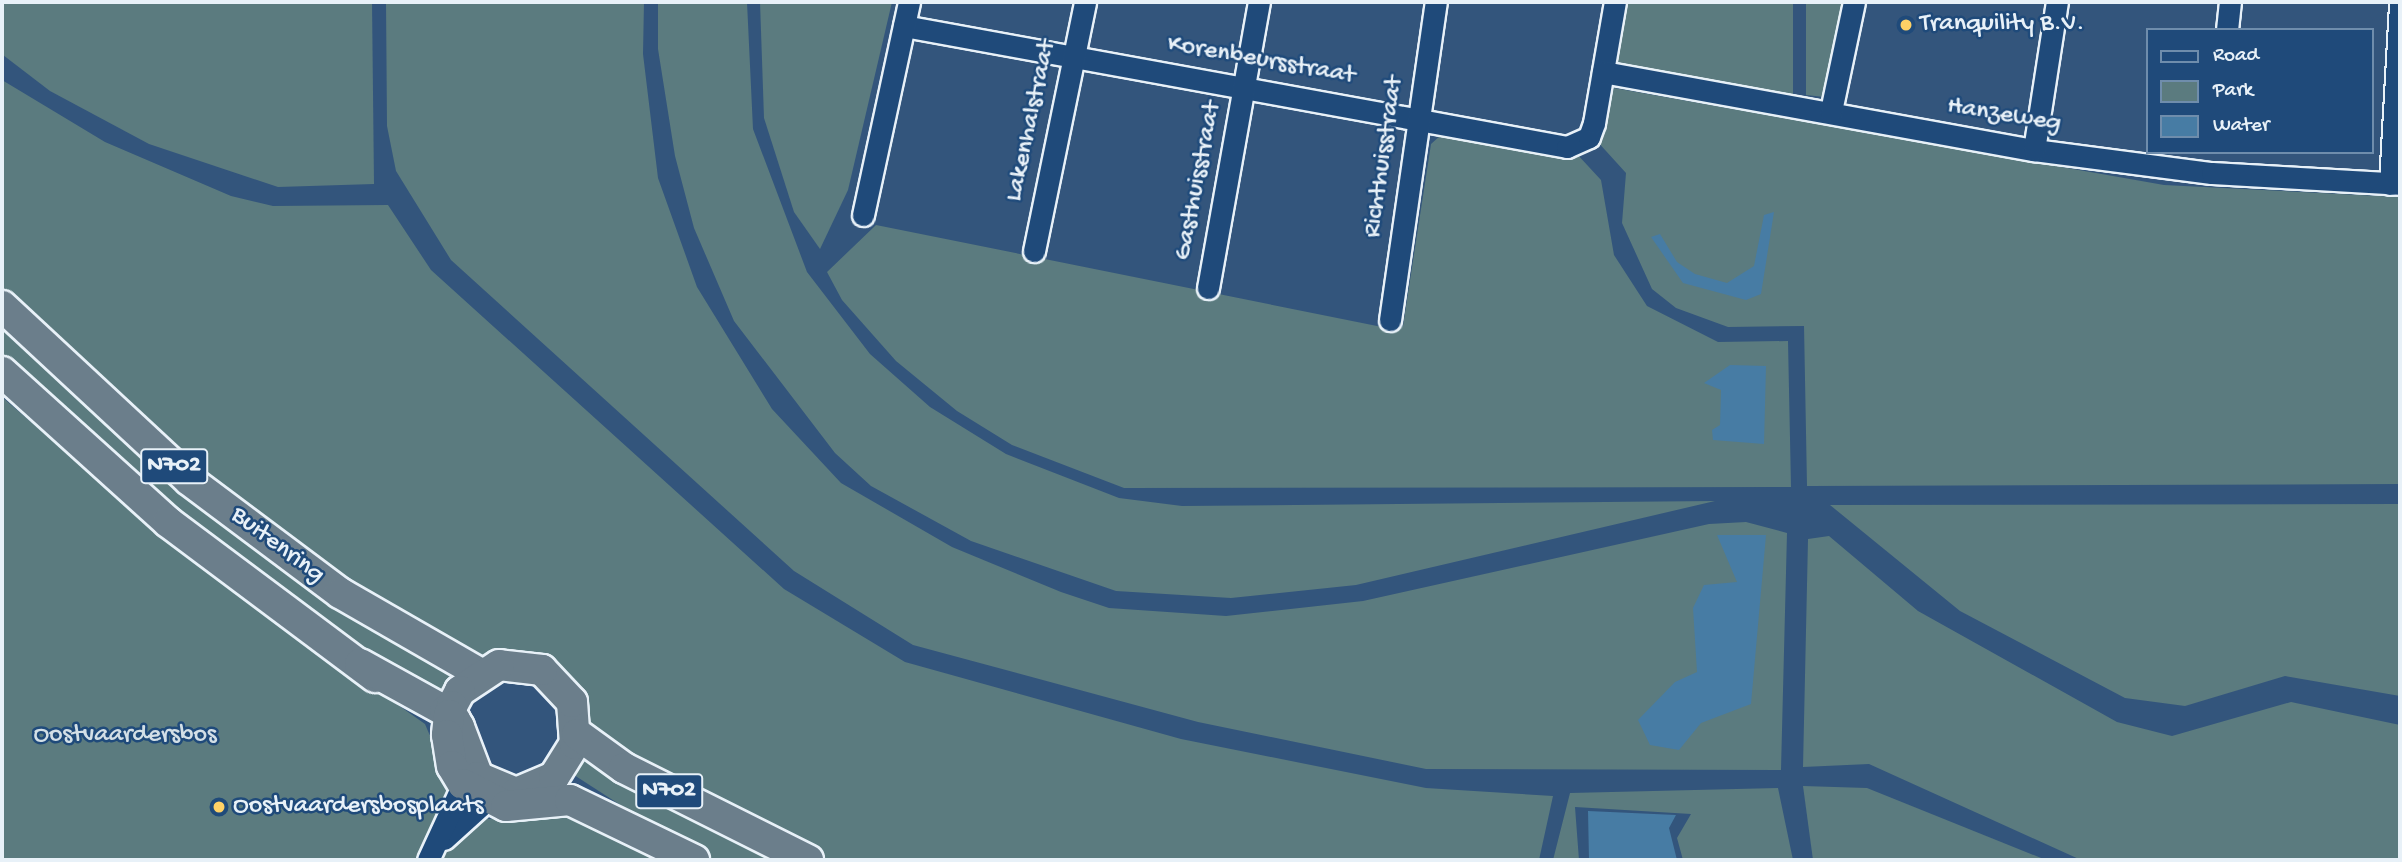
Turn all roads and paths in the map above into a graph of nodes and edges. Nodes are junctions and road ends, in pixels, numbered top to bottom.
1 (909, 2) edge
2 (1085, 2) edge
3 (1259, 2) edge
4 (1436, 2) edge
5 (1615, 2) edge
6 (1854, 2) edge
7 (2057, 2) edge
8 (2230, 2) edge
9 (2400, 3) edge
10 (904, 26) junction
11 (2227, 28) edge
12 (1075, 56) junction
13 (1603, 72) junction
14 (1245, 86) junction
15 (1831, 111) junction
16 (1419, 117) junction
17 (2034, 150) junction
18 (2213, 163) edge
19 (2395, 184) edge
20 (863, 215) dead end
21 (1034, 251) dead end
22 (1208, 288) dead end
23 (2, 306) edge
24 (1390, 320) dead end
25 (2, 372) edge
26 (479, 673) junction
27 (448, 725) junction
28 (577, 734) junction
29 (484, 792) junction
30 (542, 792) junction
31 (434, 851) edge
32 (681, 854) edge
33 (808, 860) edge

1 - 10 street
2 - 12 street, Lakenhalstraat
3 - 14 street, Gasthuisstraat
4 - 16 street, Richthuisstraat
5 - 13 street
6 - 15 street
7 - 17 street
8 - 11 street
9 - 19 street
10 - 12 street, Korenbeursstraat
10 - 20 street
12 - 14 street, Korenbeursstraat
12 - 21 street, Lakenhalstraat
13 - 15 street, Hanzeweg
13 - 16 street, Korenbeursstraat
14 - 16 street, Korenbeursstraat
14 - 22 street, Gasthuisstraat
15 - 17 street, Hanzeweg
16 - 24 street, Richthuisstraat
17 - 18 street, Hanzeweg
18 - 19 street, Hanzeweg
23 - 26 highway, Buitenring / N702
25 - 27 highway, Buitenring / N702
26 - 27 highway
26 - 28 highway
27 - 29 highway, N702
27 - 29 highway
28 - 30 highway
28 - 33 highway, N702
29 - 30 highway, N702
29 - 31 street
30 - 32 highway, N702

